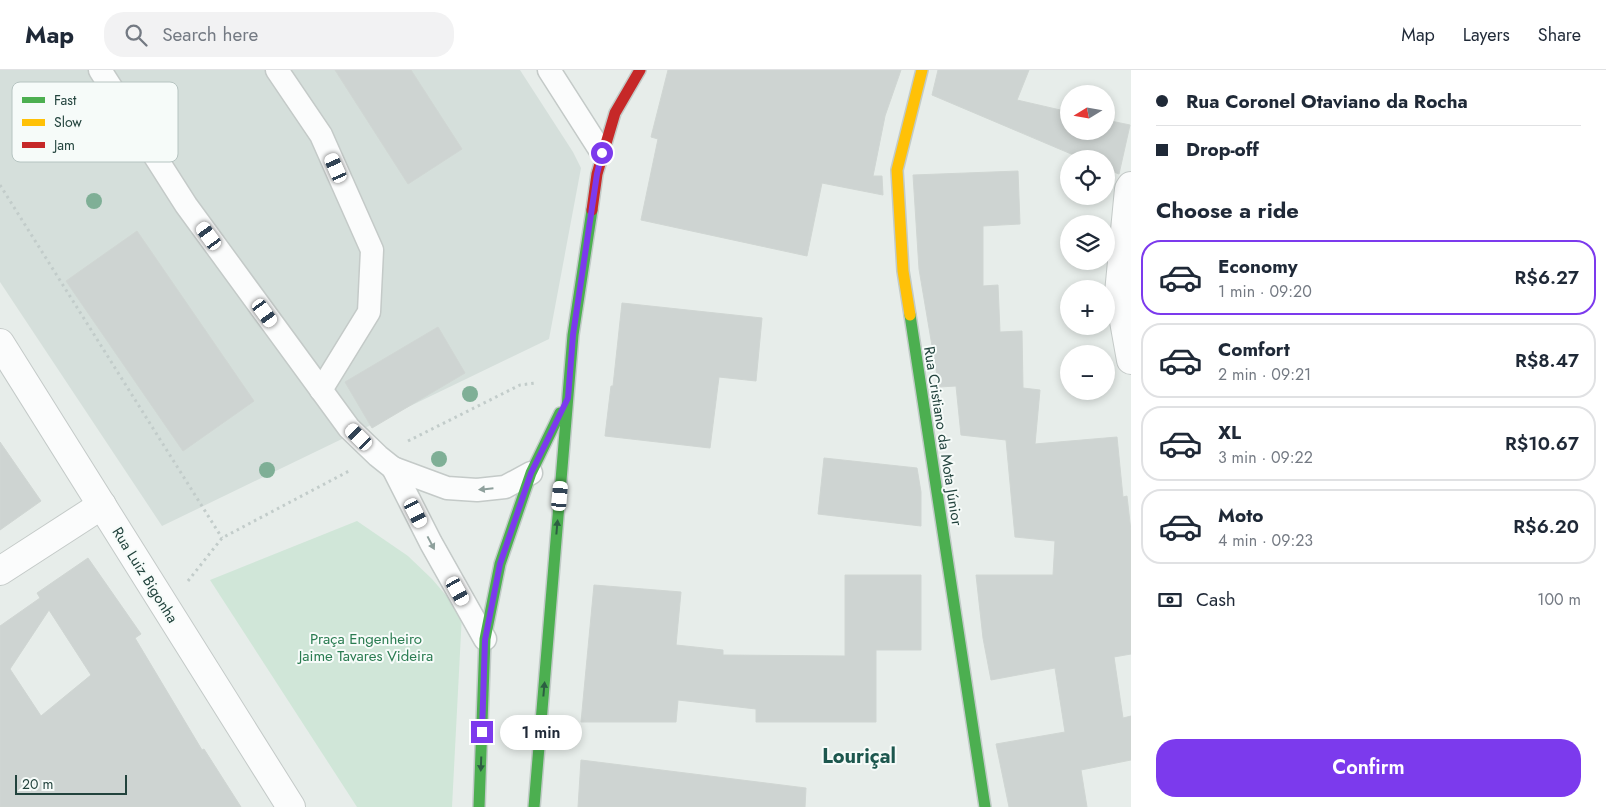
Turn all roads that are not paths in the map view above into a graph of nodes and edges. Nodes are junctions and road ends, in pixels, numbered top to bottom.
1 (100, 70) edge
2 (277, 70) edge
3 (548, 70) edge
4 (640, 70) edge
5 (922, 70) edge
6 (108, 82) edge
7 (602, 153) junction
8 (159, 162) edge
9 (1131, 186) edge
10 (0, 343) edge
11 (1131, 360) edge
12 (321, 390) junction
13 (568, 398) junction
14 (385, 462) junction
15 (531, 473) junction
16 (102, 505) junction
17 (0, 571) edge
18 (485, 640) junction
19 (291, 807) edge
20 (479, 807) edge
21 (534, 807) edge
22 (985, 807) edge

1 - 6 lane
2 - 12 lane
3 - 7 lane
4 - 7 street
5 - 22 street, Rua Cristiano da Mota Júnior
7 - 13 street
8 - 12 lane
9 - 11 street
10 - 16 street, Rua Luiz Bigonha
12 - 14 lane
13 - 15 street
21 -> 13 street
15 -> 14 lane
14 -> 18 lane
15 - 18 street
16 - 17 street
16 - 19 street, Rua Luiz Bigonha
18 -> 20 street

